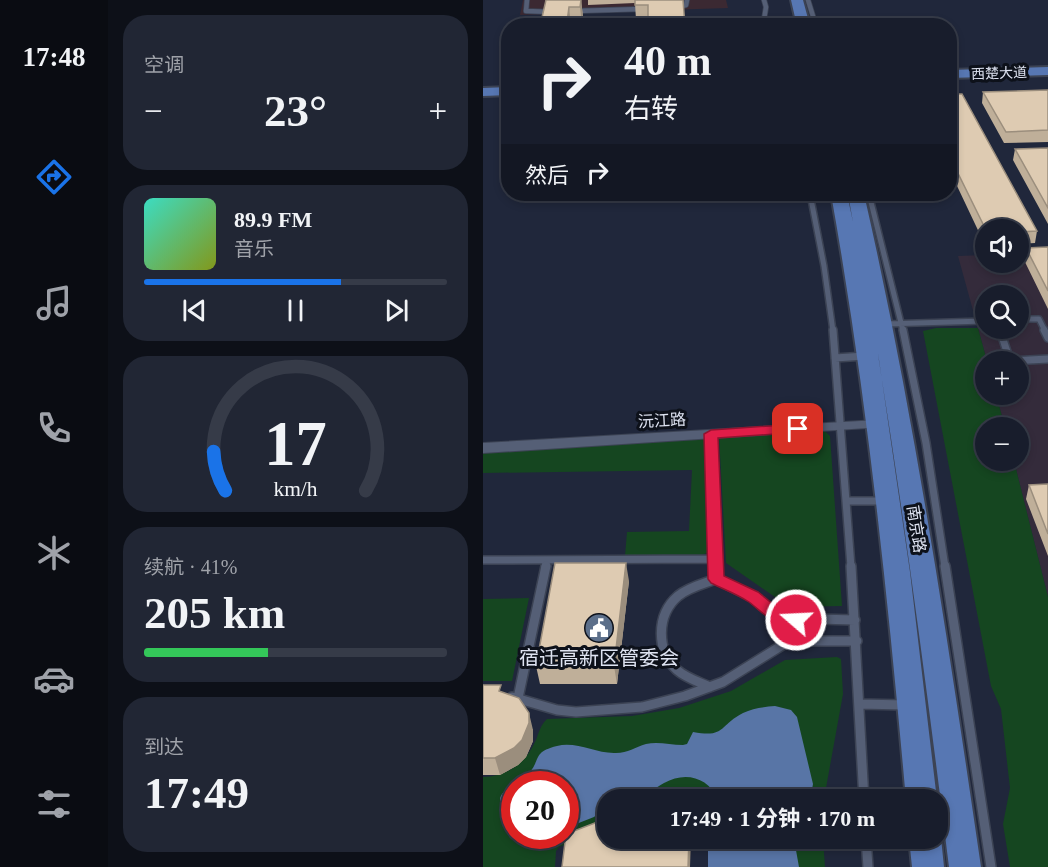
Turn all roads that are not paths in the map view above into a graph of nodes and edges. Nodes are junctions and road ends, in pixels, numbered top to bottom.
1 (527, 0) edge
2 (579, 0) edge
3 (687, 0) edge
4 (764, 0) edge
5 (784, 0) edge
6 (797, 0) edge
7 (808, 0) edge
8 (644, 8) edge
9 (666, 8) edge
10 (567, 11) edge
11 (578, 11) junction
12 (555, 12) edge
13 (764, 18) edge
14 (790, 18) edge
15 (802, 18) edge
16 (814, 18) edge
17 (1048, 71) edge
18 (957, 74) edge
19 (501, 91) edge
20 (483, 92) edge
21 (811, 201) edge
22 (840, 201) edge
23 (858, 201) edge
24 (870, 201) edge
25 (1029, 319) edge
26 (975, 321) edge
27 (893, 324) junction
28 (1048, 338) edge
29 (1003, 339) edge
30 (868, 356) junction
31 (835, 358) junction
32 (1048, 359) edge
33 (878, 424) junction
34 (841, 426) junction
35 (711, 434) junction
36 (483, 448) edge
37 (847, 501) junction
38 (888, 501) junction
39 (715, 559) junction
40 (483, 560) edge
41 (547, 560) junction
42 (716, 579) junction
43 (855, 620) junction
44 (857, 641) junction
45 (710, 687) junction
46 (499, 695) edge
47 (518, 698) junction
48 (860, 704) junction
49 (912, 705) junction
50 (864, 789) edge
51 (921, 789) edge
52 (867, 849) edge
53 (926, 849) edge
54 (868, 867) edge
55 (928, 867) edge
56 (965, 867) edge
57 (991, 867) edge

1 - 12 lane
2 - 11 lane
3 - 9 lane
4 - 13 lane
5 - 14 main road
6 - 15 main road
7 - 16 lane
8 - 11 lane
10 - 11 lane
17 - 18 main road, 西楚大道
19 - 20 main road
21 - 31 lane
22 - 30 main road, 南京路
23 - 27 main road, 南京路
24 - 27 lane
25 - 28 lane
26 - 27 lane
27 - 56 main road, 南京路
27 - 57 lane
29 - 32 lane
30 - 31 lane
30 - 33 main road, 南京路
31 - 34 lane
33 - 34 street, 沅江路
33 - 38 main road, 南京路
34 - 35 street, 沅江路
34 - 37 lane
35 - 36 street, 沅江路
35 - 39 lane
37 - 38 lane
37 - 43 lane
38 - 49 main road, 南京路
39 - 41 lane
39 - 42 lane
40 - 41 lane
41 - 47 lane
42 - 43 lane
42 - 45 lane
43 - 44 lane
44 - 45 lane
44 - 48 lane
45 - 47 lane
46 - 47 lane
48 - 49 lane
48 - 50 lane
49 - 51 main road, 南京路
52 - 54 lane
53 - 55 main road

